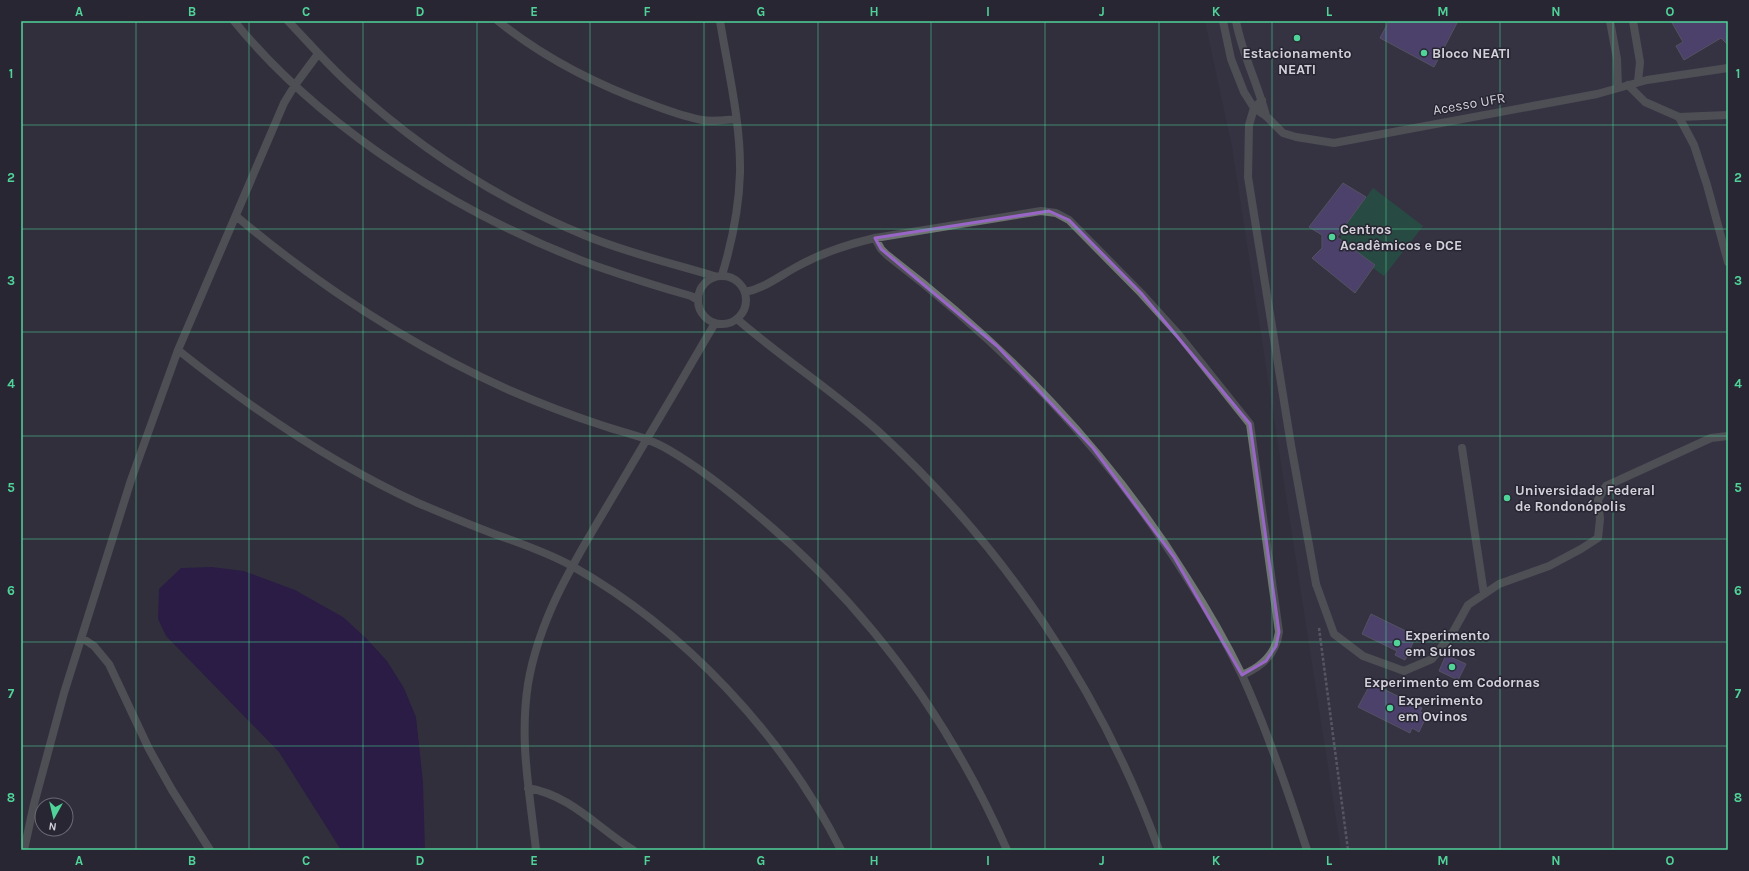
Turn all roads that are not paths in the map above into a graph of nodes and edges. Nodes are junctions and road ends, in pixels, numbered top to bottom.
1 (234, 21) edge
2 (288, 21) edge
3 (498, 21) edge
4 (720, 21) edge
5 (1223, 21) edge
6 (1236, 21) edge
7 (1610, 21) edge
8 (1633, 21) edge
9 (318, 54) junction
10 (1245, 55) junction
11 (1230, 59) junction
12 (1728, 68) edge
13 (1638, 82) junction
14 (295, 85) junction
15 (1628, 85) junction
16 (1618, 88) junction
17 (1262, 100) junction
18 (1254, 108) junction
19 (1728, 115) edge
20 (1266, 116) junction
21 (1679, 117) junction
22 (736, 119) junction
23 (236, 216) junction
24 (875, 238) junction
25 (1728, 262) edge
26 (718, 276) junction
27 (745, 292) junction
28 (698, 300) junction
29 (737, 319) junction
30 (715, 323) junction
31 (178, 350) junction
32 (1728, 436) edge
33 (647, 439) junction
34 (1462, 448) dead end
35 (572, 566) junction
36 (1484, 594) junction
37 (82, 638) junction
38 (1242, 675) junction
39 (528, 788) junction
40 (24, 850) edge
41 (210, 850) edge
42 (536, 850) edge
43 (633, 850) edge
44 (841, 850) edge
45 (1007, 850) edge
46 (1159, 850) edge
47 (1307, 850) edge

1 - 14 street
2 - 9 street
3 - 22 street
4 - 22 street
5 - 11 street, Acesso UFR
6 - 10 street
7 - 16 street
8 - 13 street
9 - 14 street
9 - 26 street
10 - 11 street
10 - 17 street
11 - 18 street, Acesso UFR
12 - 13 street, Acesso UFR
13 - 15 street, Acesso UFR
14 - 23 street
14 - 28 street
15 - 16 street, Acesso UFR
15 - 21 street
16 - 20 street, Acesso UFR
17 - 18 street
17 - 20 street
18 - 20 street, Acesso UFR
18 - 36 street
19 - 21 street
21 - 25 street
22 - 26 street
23 - 31 street
23 - 33 street
24 - 27 street
24 - 38 street
24 - 38 street
26 - 27 street
26 - 28 street
27 - 29 street
28 - 30 street
29 - 30 street
29 - 46 street
30 - 33 street
31 - 35 street
31 - 37 street
32 - 36 street
33 - 35 street
33 - 45 street
34 - 36 street
35 - 39 street
35 - 44 street
37 - 40 street
37 - 41 street
38 - 47 street
39 - 42 street
39 - 43 street

